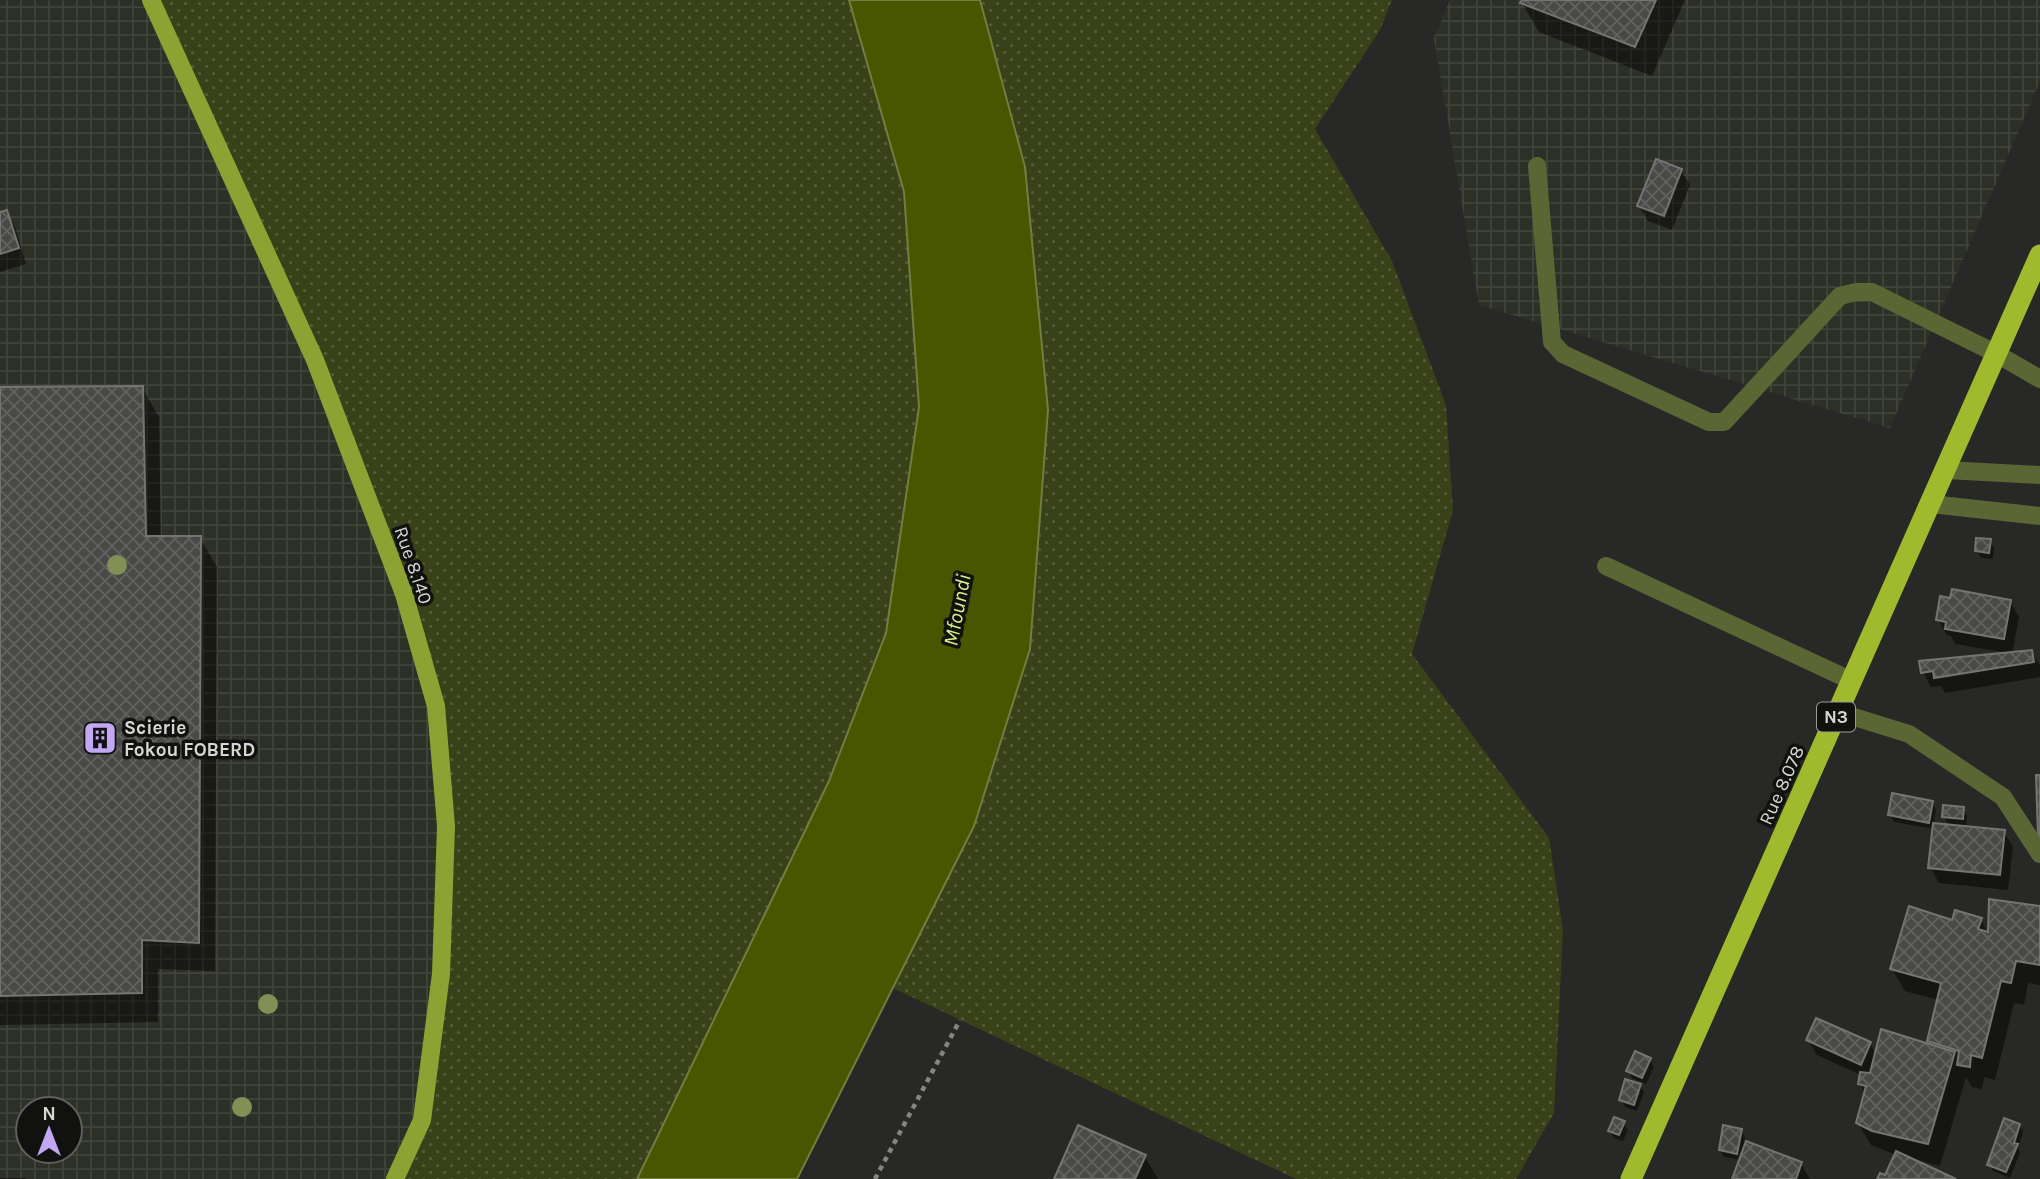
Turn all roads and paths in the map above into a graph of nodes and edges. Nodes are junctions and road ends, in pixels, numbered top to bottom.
1 (151, 0) edge
2 (1537, 166) dead end
3 (2040, 255) edge
4 (1997, 354) junction
5 (2040, 379) edge
6 (1946, 470) junction
7 (2040, 475) edge
8 (1931, 504) junction
9 (2040, 516) edge
10 (1606, 566) dead end
11 (1852, 681) junction
12 (1838, 712) junction
13 (2040, 854) edge
14 (960, 1020) dead end
15 (395, 1179) edge
16 (875, 1179) edge
17 (1631, 1179) edge

1 - 15 main road, Rue 8.140
2 - 4 street
3 - 4 highway, Rue 8.078 / N3
4 - 5 street
4 - 6 highway, Rue 8.078 / N3
6 - 7 street
6 - 8 highway, Rue 8.078 / N3
8 - 9 street
8 - 11 highway, Rue 8.078 / N3
10 - 11 street
11 - 12 highway, Rue 8.078 / N3
12 - 13 street
12 - 17 highway, Rue 8.078 / N3
14 - 16 path

